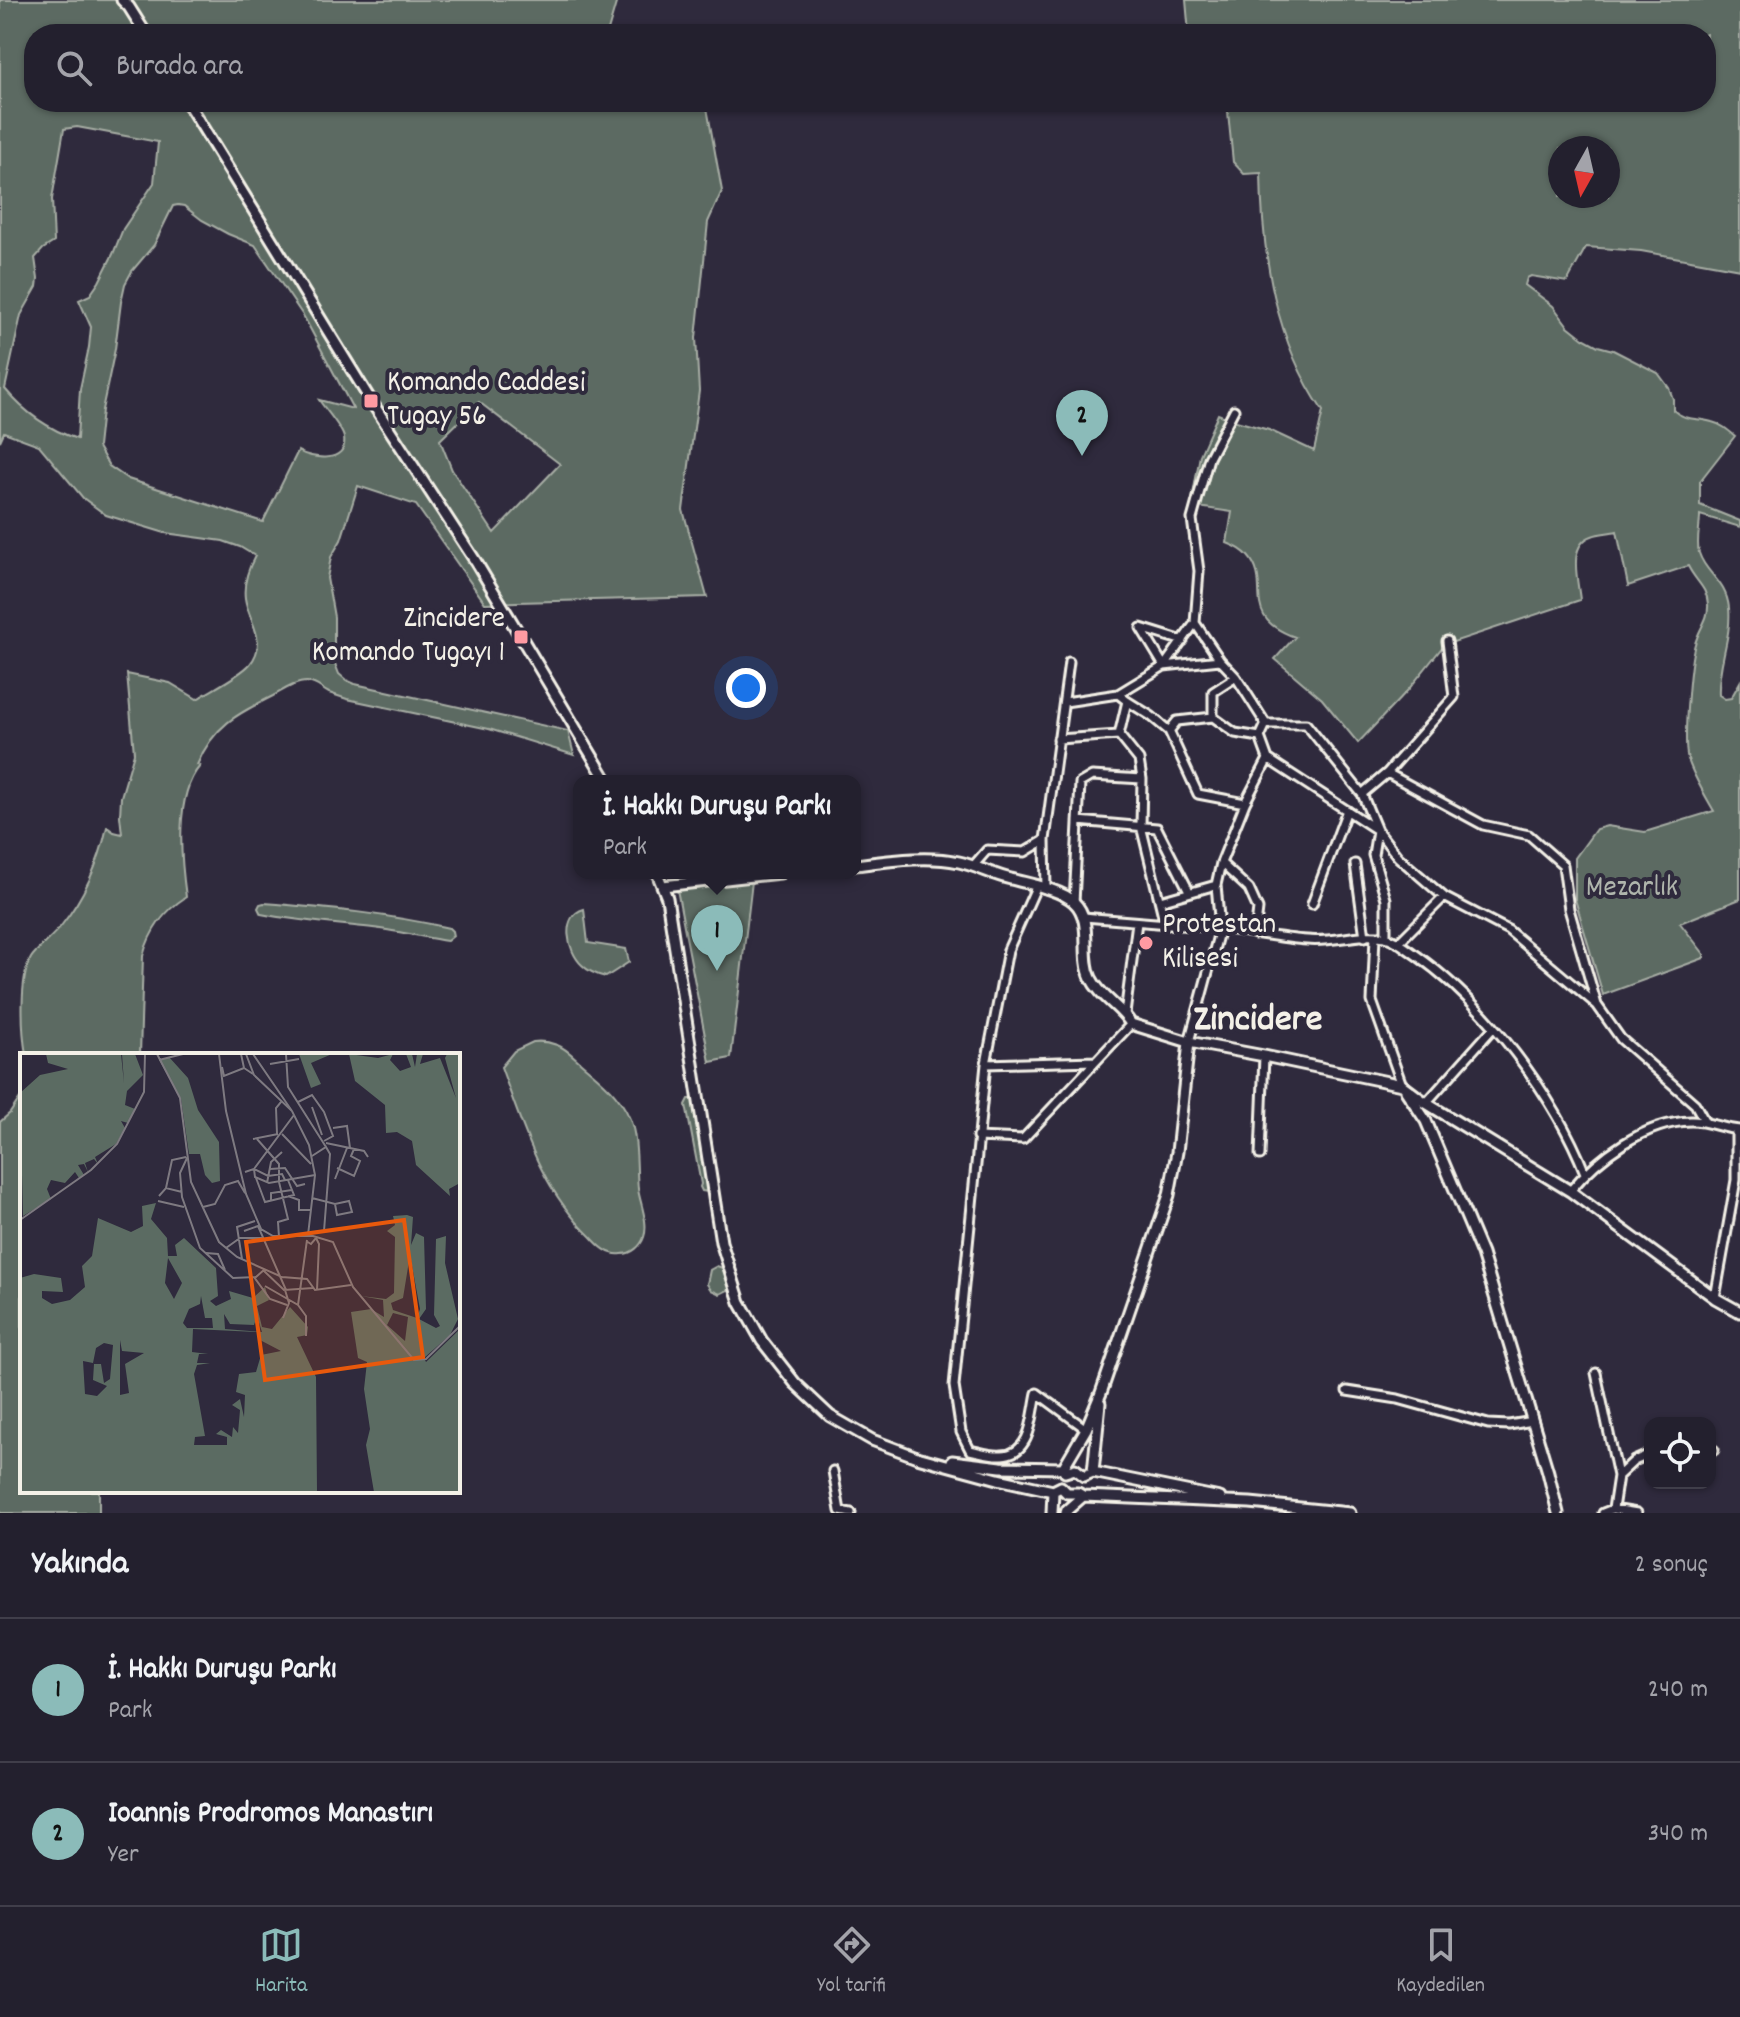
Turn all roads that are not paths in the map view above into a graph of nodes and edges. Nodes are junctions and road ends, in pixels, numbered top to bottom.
1 (122, 0) edge
2 (140, 24) edge
3 (193, 112) edge
4 (1234, 410) dead end
5 (1195, 623) junction
6 (1183, 641) junction
7 (1447, 641) dead end
8 (1220, 660) junction
9 (1069, 662) dead end
10 (1164, 666) junction
11 (1236, 677) junction
12 (1118, 694) junction
13 (1127, 701) junction
14 (1065, 702) junction
15 (1213, 717) junction
16 (1266, 724) junction
17 (1169, 731) junction
18 (1119, 735) junction
19 (1260, 737) junction
20 (1058, 739) junction
21 (1268, 759) junction
22 (1387, 773) junction
23 (603, 775) edge
24 (1142, 779) junction
25 (1362, 794) junction
26 (1245, 803) junction
27 (1347, 810) junction
28 (1078, 821) junction
29 (1141, 826) junction
30 (1377, 830) junction
31 (1045, 840) junction
32 (1221, 863) junction
33 (861, 864) edge
34 (1355, 864) dead end
35 (974, 865) junction
36 (660, 879) edge
37 (726, 879) edge
38 (1216, 885) junction
39 (663, 886) junction
40 (1042, 887) junction
41 (1189, 891) junction
42 (1444, 897) junction
43 (1160, 901) junction
44 (1074, 903) junction
45 (1312, 904) dead end
46 (1084, 917) junction
47 (1137, 922) junction
48 (1165, 924) junction
49 (1220, 928) junction
50 (1255, 934) junction
51 (1365, 937) junction
52 (1375, 937) junction
53 (1386, 937) junction
54 (1398, 943) junction
55 (1597, 1005) junction
56 (1125, 1014) junction
57 (1131, 1024) junction
58 (1494, 1027) junction
59 (1189, 1042) junction
60 (1264, 1056) junction
61 (1095, 1061) junction
62 (986, 1064) junction
63 (1402, 1085) junction
64 (1426, 1103) junction
65 (1705, 1122) junction
66 (1738, 1130) edge
67 (977, 1137) junction
68 (1260, 1155) dead end
69 (1585, 1173) junction
70 (1570, 1191) junction
71 (1715, 1298) junction
72 (1740, 1312) edge
73 (1596, 1373) dead end
74 (1347, 1391) dead end
75 (1101, 1393) junction
76 (1533, 1421) junction
77 (1086, 1429) junction
78 (917, 1457) junction
79 (1644, 1457) edge
80 (1064, 1470) junction
81 (833, 1471) dead end
82 (1088, 1474) junction
83 (1618, 1476) junction
84 (1057, 1489) junction
85 (1081, 1495) junction
86 (1250, 1503) junction
87 (1613, 1509) junction
88 (851, 1513) edge
89 (1052, 1513) edge
90 (1066, 1513) edge
91 (1350, 1513) edge
92 (1558, 1513) edge
93 (1603, 1513) edge
94 (1637, 1513) edge

1 - 2 street
3 - 23 street
4 - 5 street
5 - 6 street
5 - 8 street
6 - 10 street
6 - 10 street
7 - 22 street
8 - 10 street
8 - 11 street
9 - 14 street
10 - 12 street
11 - 15 street
11 - 16 street
12 - 13 street
12 - 14 street
13 - 17 street
13 - 18 street
14 - 20 street
15 - 17 street
15 - 19 street
16 - 19 street
16 - 25 street
17 - 26 street
18 - 20 street
18 - 24 street
19 - 21 street
20 - 31 street
21 - 26 street
21 - 27 street
22 - 25 street
22 - 55 street
24 - 28 street
24 - 29 street
25 - 30 street
26 - 32 street
27 - 30 street
27 - 45 street
28 - 29 street
28 - 44 street
29 - 41 street
29 - 43 street
30 - 42 street
30 - 53 street
31 - 35 street
31 - 40 street
32 - 38 street
32 - 50 street
33 - 35 street
34 - 51 street
35 - 40 street
36 - 39 street
37 - 39 street
38 - 41 street
38 - 49 street
39 - 78 street
40 - 44 street
40 - 62 street
41 - 43 street
42 - 54 street
42 - 55 street
43 - 48 street
44 - 46 street
46 - 47 street
46 - 56 street
47 - 48 street
47 - 56 street
48 - 49 street
49 - 50 street
49 - 59 street
50 - 51 street
51 - 52 street
52 - 53 street
52 - 63 street
53 - 54 street
54 - 58 street
55 - 65 street
56 - 57 street
57 - 59 street
57 - 61 street
58 - 64 street
58 - 69 street
59 - 60 street
59 - 75 street
60 - 63 street
60 - 68 street
61 - 62 street
61 - 67 street
62 - 67 street
63 - 64 street
63 - 76 street
64 - 70 street
65 - 66 street
65 - 69 street
66 - 71 street
67 - 77 street
69 - 70 street
70 - 71 street
71 - 72 street
73 - 83 street
74 - 76 street
75 - 77 street
75 - 82 street
76 - 92 street
77 - 80 street
78 - 80 street
78 - 84 street
79 - 83 street
80 - 82 street
80 - 84 street
81 - 88 street
82 - 85 street
82 - 86 street
83 - 87 street
84 - 85 street
84 - 89 street
85 - 86 street
85 - 90 street
86 - 91 street
87 - 93 street
87 - 94 street

